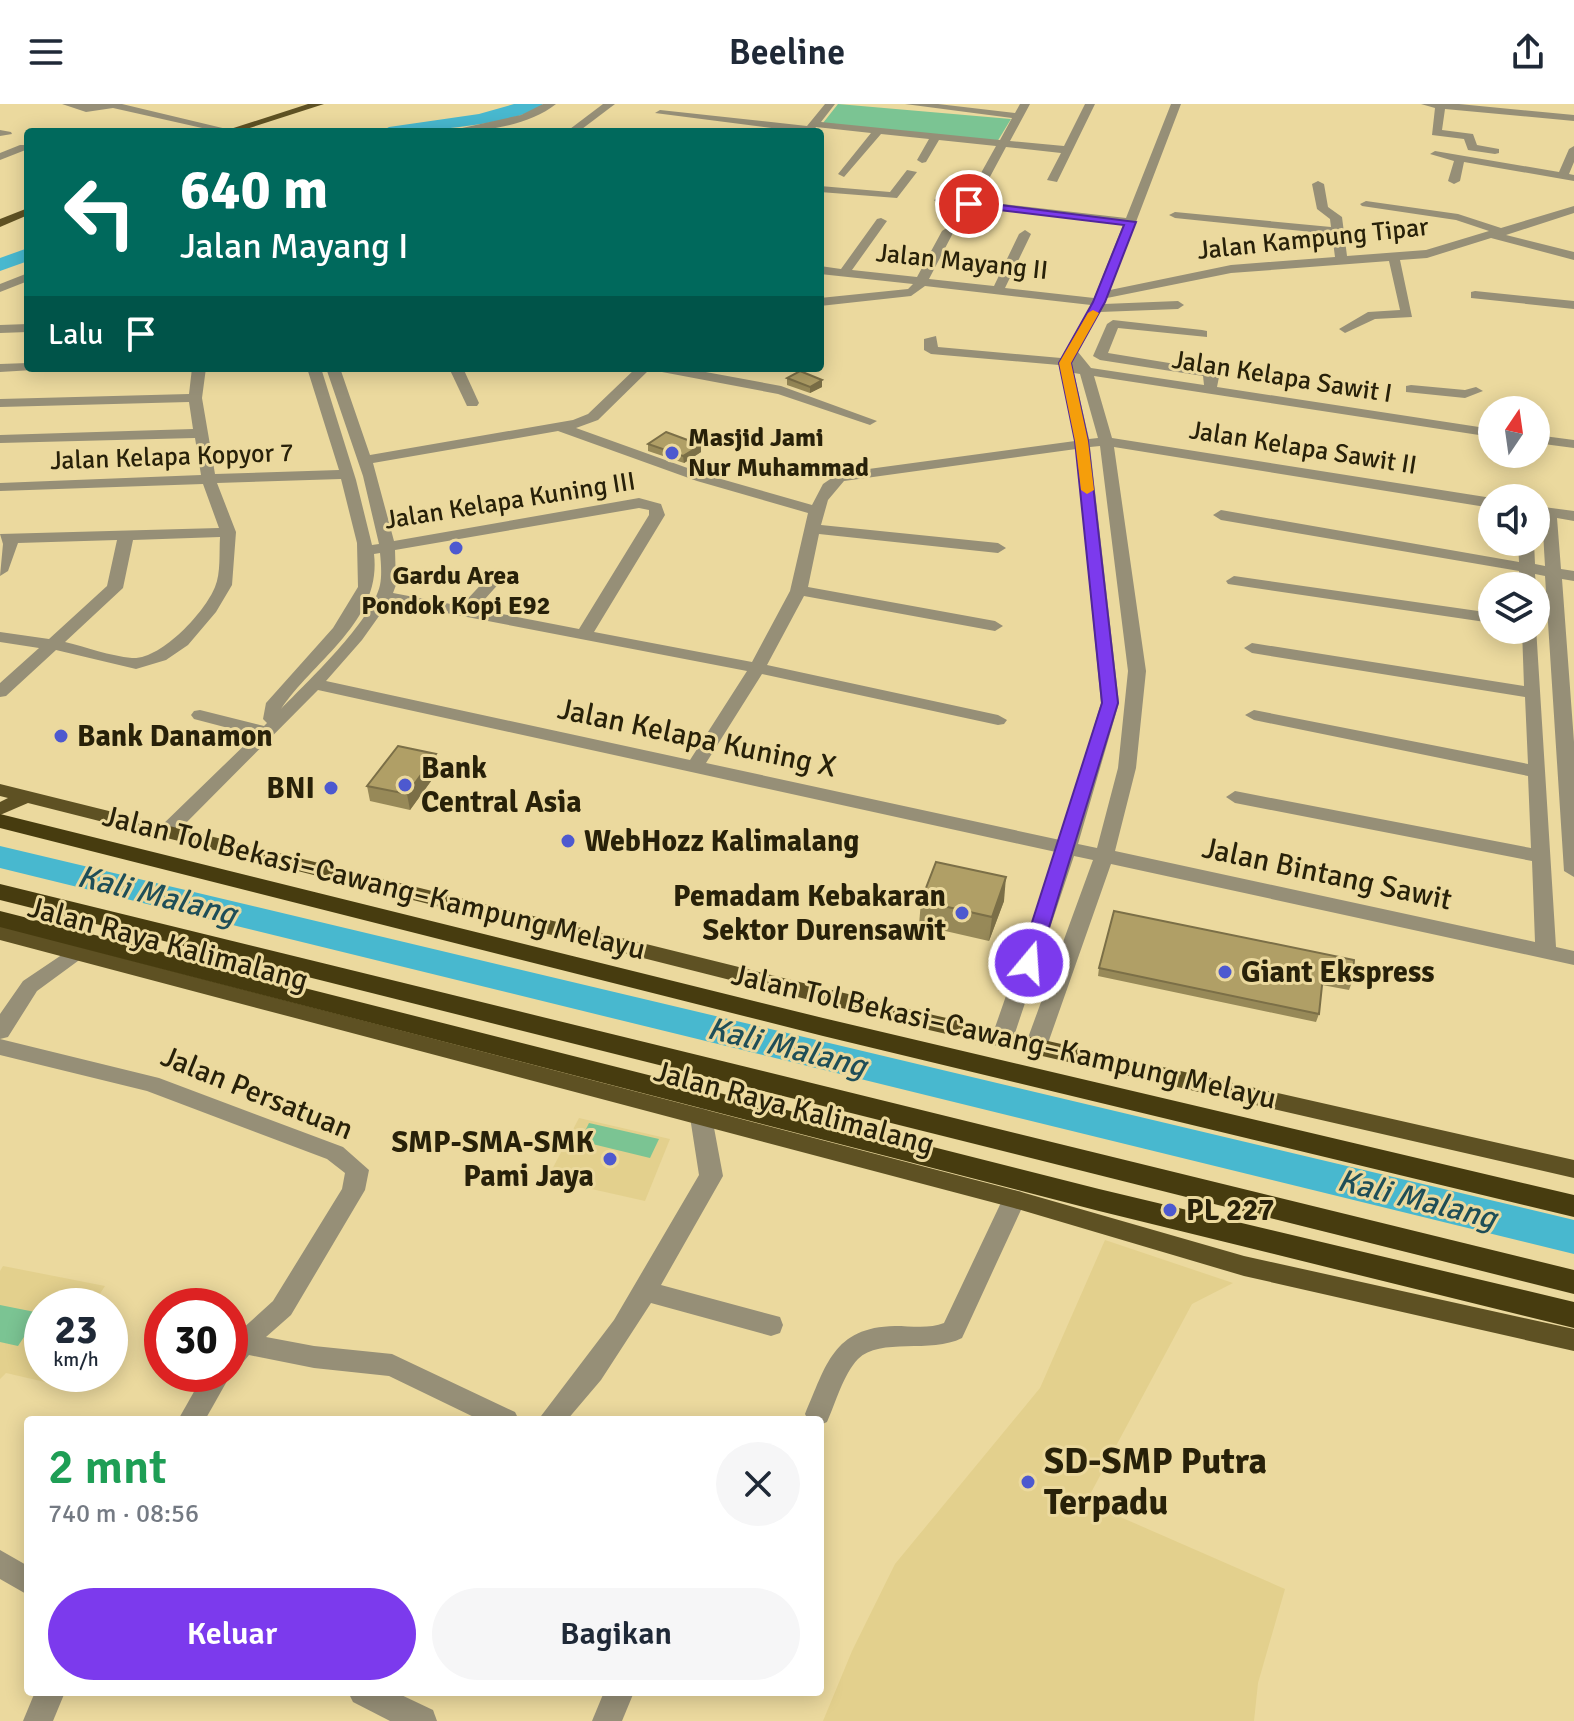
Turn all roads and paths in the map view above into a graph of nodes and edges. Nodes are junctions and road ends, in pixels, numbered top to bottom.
1 (67, 104) edge
2 (319, 104) edge
3 (337, 104) edge
4 (551, 104) edge
5 (610, 104) edge
6 (830, 104) edge
7 (910, 104) edge
8 (1025, 104) edge
9 (1090, 104) edge
10 (1176, 104) edge
11 (1426, 104) edge
12 (1483, 104) edge
13 (1441, 105) edge
14 (957, 107) edge
15 (660, 113) dead end
16 (757, 113) dead end
17 (1018, 116) junction
18 (1574, 116) edge
19 (215, 128) edge
20 (238, 128) edge
21 (260, 128) edge
22 (470, 128) edge
23 (577, 128) edge
24 (745, 128) edge
25 (809, 128) edge
26 (824, 128) edge
27 (879, 130) junction
28 (936, 136) junction
29 (1002, 143) junction
30 (24, 147) dead end
31 (1574, 149) edge
32 (1067, 150) junction
33 (1506, 152) dead end
34 (1435, 154) dead end
35 (0, 157) edge
36 (1460, 158) junction
37 (922, 160) dead end
38 (911, 172) dead end
39 (844, 174) dead end
40 (1568, 177) edge
41 (1053, 180) dead end
42 (1454, 181) dead end
43 (1318, 184) dead end
44 (826, 190) edge
45 (940, 200) dead end
46 (969, 204) junction
47 (1366, 204) dead end
48 (1574, 209) edge
49 (24, 213) edge
50 (1175, 215) dead end
51 (881, 221) dead end
52 (1131, 222) junction
53 (0, 223) edge
54 (24, 223) edge
55 (948, 231) dead end
56 (1337, 231) junction
57 (0, 232) edge
58 (1497, 233) junction
59 (1025, 234) dead end
60 (1574, 256) edge
61 (1394, 258) junction
62 (1342, 261) junction
63 (824, 270) edge
64 (844, 273) junction
65 (24, 279) edge
66 (921, 282) junction
67 (0, 289) edge
68 (24, 290) edge
69 (998, 290) junction
70 (1475, 295) dead end
71 (824, 302) edge
72 (1099, 302) junction
73 (1178, 305) dead end
74 (1574, 305) edge
75 (1089, 321) junction
76 (1113, 324) junction
77 (24, 328) edge
78 (0, 329) edge
79 (1345, 329) dead end
80 (1202, 334) dead end
81 (931, 339) dead end
82 (1073, 363) junction
83 (24, 367) edge
84 (0, 368) edge
85 (198, 372) edge
86 (315, 372) edge
87 (334, 372) edge
88 (458, 372) edge
89 (640, 372) edge
90 (684, 372) edge
91 (1210, 388) junction
92 (1476, 391) dead end
93 (195, 398) junction
94 (0, 403) edge
95 (472, 403) dead end
96 (870, 421) dead end
97 (1408, 422) junction
98 (562, 428) junction
99 (1478, 431) edge
100 (203, 433) junction
101 (580, 437) junction
102 (0, 439) edge
103 (1082, 441) junction
104 (1106, 441) junction
105 (1550, 441) edge
106 (1574, 444) edge
107 (364, 466) junction
108 (345, 474) junction
109 (209, 481) junction
110 (0, 487) edge
111 (1478, 501) edge
112 (817, 511) junction
113 (1550, 512) edge
114 (1221, 515) dead end
115 (1574, 516) edge
116 (813, 529) junction
117 (228, 532) junction
118 (126, 534) junction
119 (6, 539) edge
120 (386, 546) junction
121 (998, 548) dead end
122 (365, 551) junction
123 (1527, 556) edge
124 (1550, 556) edge
125 (1527, 568) junction
126 (0, 571) edge
127 (1527, 572) edge
128 (1553, 573) junction
129 (1574, 576) edge
130 (494, 580) dead end
131 (1234, 581) dead end
132 (799, 590) junction
133 (384, 596) junction
134 (465, 611) junction
135 (1478, 616) edge
136 (995, 626) dead end
137 (584, 635) junction
138 (0, 637) edge
139 (50, 644) junction
140 (1531, 644) edge
141 (1252, 648) dead end
142 (1566, 653) edge
143 (756, 668) junction
144 (316, 684) junction
145 (0, 692) edge
146 (1533, 693) junction
147 (1568, 707) edge
148 (200, 715) dead end
149 (1254, 715) dead end
150 (998, 720) dead end
151 (270, 727) junction
152 (694, 767) junction
153 (1537, 772) junction
154 (1571, 777) edge
155 (0, 790) edge
156 (27, 796) junction
157 (1235, 797) dead end
158 (0, 809) edge
159 (0, 821) edge
160 (166, 832) junction
161 (1067, 848) junction
162 (1105, 856) junction
163 (1541, 856) junction
164 (1574, 863) edge
165 (1574, 871) edge
166 (0, 892) edge
167 (0, 919) edge
168 (0, 933) edge
169 (1546, 952) junction
170 (75, 953) junction
171 (1574, 958) edge
172 (1022, 983) junction
173 (1055, 990) junction
174 (0, 1031) edge
175 (1002, 1039) junction
176 (1036, 1046) junction
177 (0, 1047) edge
178 (701, 1117) junction
179 (1574, 1169) edge
180 (1014, 1199) junction
181 (1574, 1206) edge
182 (1574, 1282) edge
183 (646, 1291) junction
184 (1574, 1315) edge
185 (771, 1325) dead end
186 (248, 1340) edge
187 (1574, 1340) edge
188 (248, 1352) edge
189 (207, 1392) edge
190 (818, 1414) dead end
191 (193, 1416) edge
192 (498, 1416) edge
193 (554, 1416) edge
194 (0, 1563) edge
195 (24, 1579) edge
196 (48, 1696) edge
197 (617, 1696) edge
198 (398, 1700) edge
199 (38, 1721) edge
200 (422, 1721) edge
201 (607, 1721) edge

1 - 19 street
2 - 20 main road
3 - 21 main road
4 - 22 street
5 - 23 street
6 - 25 street
7 - 14 street
8 - 17 street
9 - 32 street
10 - 52 street
11 - 13 street
12 - 18 street
13 - 18 street
13 - 33 street
14 - 17 street
15 - 24 street
16 - 24 street
17 - 29 street
24 - 25 street
26 - 27 street
27 - 28 street
27 - 39 street
28 - 29 street
28 - 37 street
29 - 32 street
29 - 46 street
30 - 35 street
31 - 40 street
32 - 41 street
34 - 36 street
36 - 40 street
36 - 42 street
38 - 44 street
43 - 56 street
45 - 46 street
46 - 52 street
47 - 58 street
48 - 58 street, Jalan Kampung Tipar
49 - 53 main road
50 - 56 street
51 - 64 street
52 - 72 street
54 - 57 main road
55 - 66 street
56 - 62 street
58 - 60 street
58 - 61 street, Jalan Kampung Tipar
59 - 69 street
61 - 62 street, Jalan Kampung Tipar
61 - 79 street
62 - 72 street, Jalan Kampung Tipar
63 - 64 street, Jalan Mayang II
64 - 66 street, Jalan Mayang II
65 - 67 street
66 - 69 street, Jalan Mayang II
66 - 71 street
67 - 68 street
69 - 72 street, Jalan Mayang II
70 - 74 street
72 - 73 street
72 - 75 street
75 - 76 street
75 - 82 street
76 - 80 street
76 - 91 street
77 - 78 street
81 - 82 street, Jalan Kelapa Sawit I
82 - 91 street, Jalan Kelapa Sawit I
82 - 103 street
82 - 104 street
83 - 84 street
85 - 93 street
86 - 108 street
87 - 107 street
88 - 95 street
89 - 98 street
90 - 96 street
91 - 97 street, Jalan Kelapa Sawit I
92 - 97 street
93 - 94 street
93 - 100 street
97 - 99 street, Jalan Kelapa Sawit I
98 - 101 street
98 - 107 street
100 - 102 street
100 - 109 street
101 - 107 street
101 - 112 street
103 - 104 street, Jalan Kelapa Sawit II
103 - 112 street, Jalan Kelapa Sawit II
103 - 161 street
104 - 111 street, Jalan Kelapa Sawit II
104 - 162 street
105 - 106 street
107 - 120 street
108 - 109 street, Jalan Kelapa Kopyor 7
108 - 122 street
109 - 110 street, Jalan Kelapa Kopyor 7
109 - 117 street
112 - 116 street
113 - 115 street
114 - 125 street
116 - 121 street
116 - 132 street
117 - 118 street
117 - 139 street
118 - 119 street
118 - 139 street
119 - 126 street
120 - 122 street, Jalan Kelapa Kuning III
120 - 133 street
120 - 137 street, Jalan Kelapa Kuning III
122 - 151 street
123 - 125 street
124 - 128 street
125 - 127 street
125 - 128 street
128 - 129 street
128 - 142 street
130 - 134 street
131 - 135 street
132 - 136 street
132 - 143 street
133 - 134 street
133 - 144 street
134 - 137 street
137 - 143 street
138 - 139 street
139 - 145 street
140 - 146 street
141 - 146 street
142 - 147 street
143 - 150 street
143 - 152 street
144 - 151 street
144 - 152 street, Jalan Kelapa Kuning X
146 - 153 street
147 - 154 street
148 - 151 street
149 - 153 street
151 - 160 street
152 - 161 street, Jalan Kelapa Kuning X
153 - 163 street
154 - 164 street
155 - 156 main road
156 - 158 main road
156 - 160 main road
157 - 163 street
159 - 181 highway, Jalan Tol Bekasi–Cawang–Kampung Melayu
160 - 175 main road
161 - 162 street, Jalan Bintang Sawit
161 - 172 street
162 - 169 street, Jalan Bintang Sawit
162 - 173 street
163 - 169 street
164 - 165 street
166 - 182 highway
167 - 184 highway
168 - 170 main road, Jalan Raya Kalimalang
169 - 171 street, Jalan Bintang Sawit
170 - 174 street
170 - 178 main road, Jalan Raya Kalimalang
172 - 173 street
172 - 175 street
173 - 176 street
175 - 176 main road
176 - 179 main road
177 - 186 street, Jalan Persatuan
178 - 180 main road, Jalan Raya Kalimalang
178 - 183 street
180 - 187 main road, Jalan Raya Kalimalang
180 - 190 street
183 - 185 street
183 - 193 street
188 - 192 street
189 - 191 street
194 - 195 street
196 - 199 street
197 - 201 street
198 - 200 street

